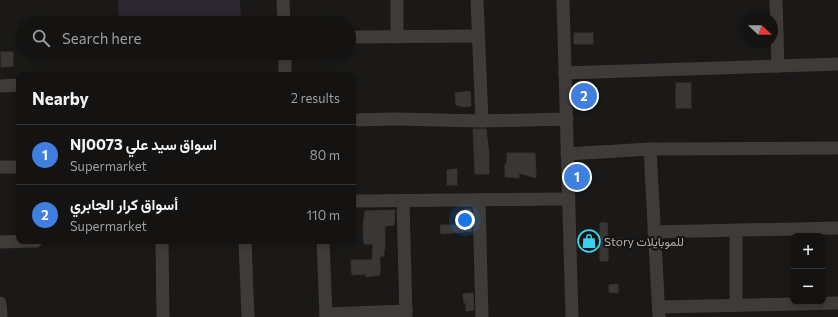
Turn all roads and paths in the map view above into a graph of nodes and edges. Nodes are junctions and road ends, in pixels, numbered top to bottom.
1 (283, 0) edge
2 (397, 0) edge
3 (477, 0) edge
4 (563, 0) edge
5 (776, 0) edge
6 (284, 16) edge
7 (479, 36) junction
8 (356, 37) edge
9 (397, 37) junction
10 (285, 60) edge
11 (838, 64) edge
12 (778, 66) junction
13 (285, 72) edge
14 (565, 73) junction
15 (0, 86) edge
16 (16, 86) edge
17 (566, 119) junction
18 (356, 120) edge
19 (482, 121) junction
20 (838, 148) edge
21 (650, 149) junction
22 (568, 154) junction
23 (0, 167) edge
24 (16, 167) edge
25 (569, 199) junction
26 (479, 200) junction
27 (356, 201) edge
28 (403, 201) junction
29 (838, 228) edge
30 (736, 230) junction
31 (654, 232) junction
32 (0, 242) edge
33 (16, 242) edge
34 (162, 244) edge
35 (245, 244) edge
36 (323, 244) edge
37 (0, 303) edge
38 (838, 303) edge
39 (736, 305) junction
40 (659, 312) edge
41 (406, 314) edge
42 (326, 316) edge
43 (0, 317) edge
44 (163, 317) edge
45 (248, 317) edge
46 (482, 317) edge
47 (572, 317) edge

1 - 6 street
2 - 9 street
3 - 7 street
4 - 14 street
5 - 12 street
7 - 9 street
7 - 19 street
8 - 9 street
10 - 13 street
11 - 12 street
12 - 14 street
14 - 17 street
15 - 16 street
17 - 19 street
17 - 22 street
18 - 19 street
20 - 21 street
21 - 22 street
21 - 31 street
22 - 25 street
23 - 24 street
25 - 26 street
25 - 47 street
26 - 28 street
26 - 46 street
27 - 28 street
28 - 41 street
29 - 30 street
30 - 31 street
30 - 39 street
31 - 40 street
32 - 33 street
34 - 44 street
35 - 45 street
36 - 42 street
37 - 43 street
38 - 39 street
39 - 40 street
41 - 42 street

